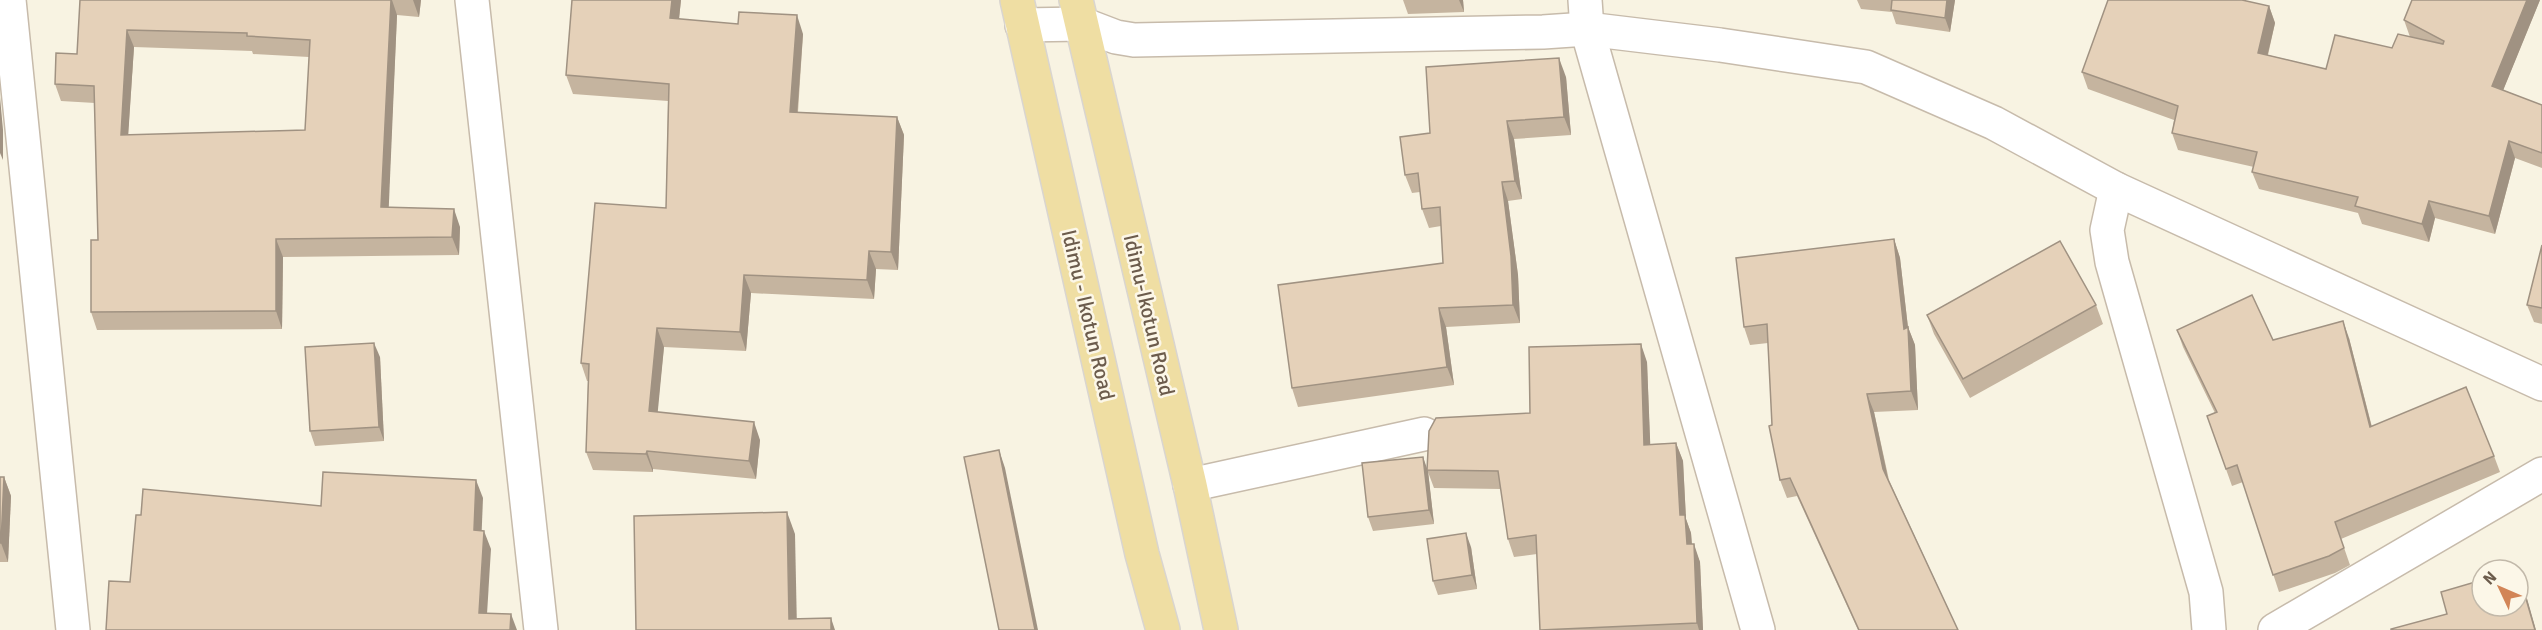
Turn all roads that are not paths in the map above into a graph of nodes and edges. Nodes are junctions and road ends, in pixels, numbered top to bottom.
1 (9, 0) edge
2 (472, 0) edge
3 (1019, 12) edge
4 (1079, 12) edge
5 (1586, 15) edge
6 (2116, 189) junction
7 (2542, 384) edge
8 (1424, 434) dead end
9 (2542, 474) edge
10 (1190, 485) junction
11 (74, 630) edge
12 (541, 630) edge
13 (1163, 630) edge
14 (1221, 630) edge
15 (1758, 630) edge
16 (2209, 630) edge
17 (2276, 630) edge

1 - 11 street
2 - 12 street
3 - 4 street
3 - 13 main road, Idimu - Ikotun Road
4 - 5 street
4 - 10 main road, Idimu-Ikotun Road
5 - 6 street
5 - 15 street
6 - 7 street
6 - 16 street
8 - 10 street
9 - 17 street
10 - 14 main road, Idimu-Ikotun Road

